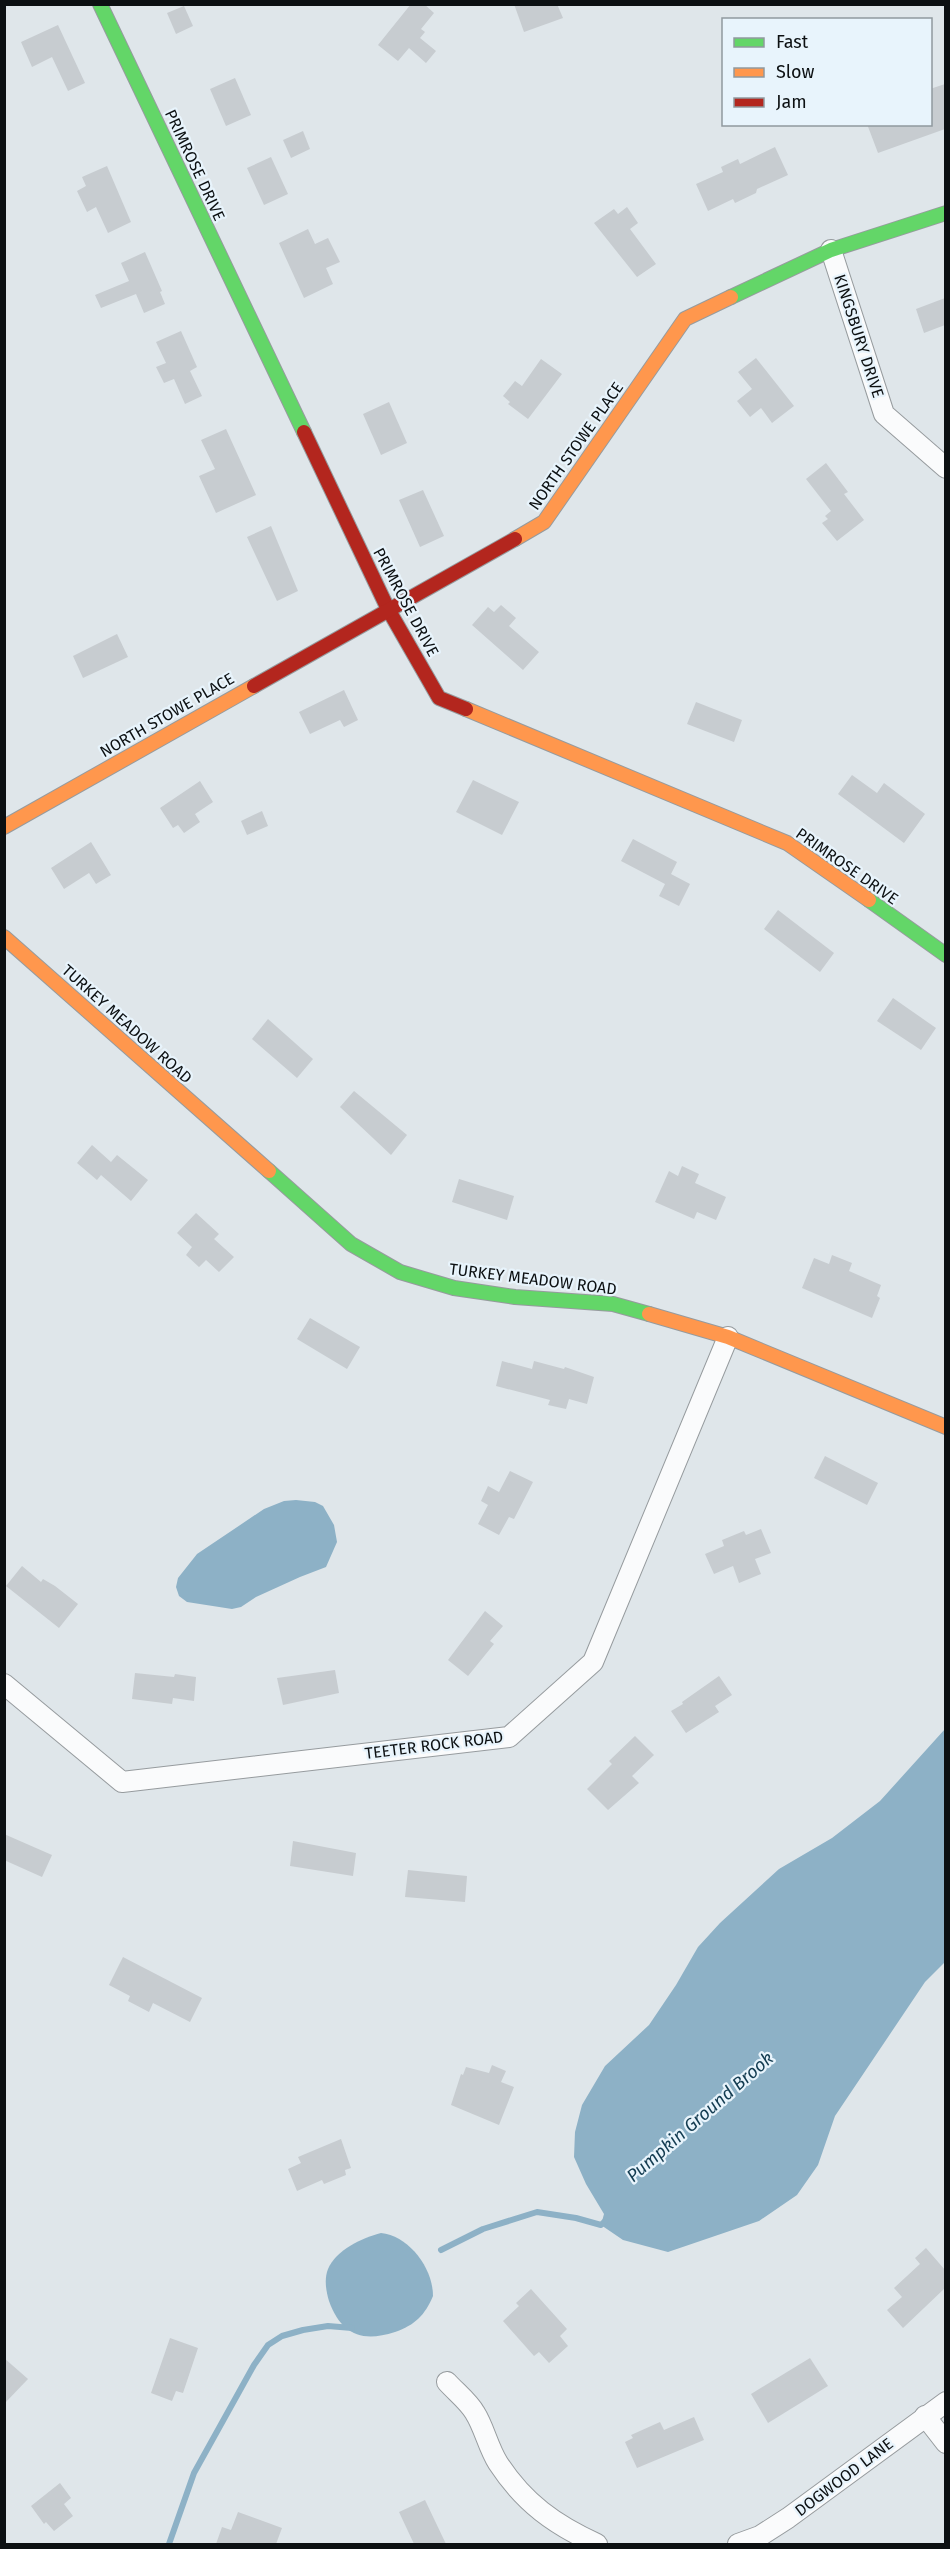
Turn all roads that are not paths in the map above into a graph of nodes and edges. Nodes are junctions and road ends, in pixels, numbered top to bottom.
1 (100, 4) edge
2 (945, 213) edge
3 (831, 250) junction
4 (945, 468) edge
5 (388, 609) junction
6 (4, 826) edge
7 (4, 937) edge
8 (945, 955) edge
9 (728, 1337) junction
10 (945, 1427) edge
11 (4, 1684) edge
12 (447, 2382) dead end
13 (945, 2402) edge
14 (926, 2416) junction
15 (945, 2443) edge
16 (597, 2544) edge
17 (738, 2544) edge

1 - 5 street, PRIMROSE DRIVE
2 - 3 street, NORTH STOWE PLACE
3 - 4 street, KINGSBURY DRIVE
3 - 5 street, NORTH STOWE PLACE
5 - 6 street, NORTH STOWE PLACE
5 - 8 street, PRIMROSE DRIVE
7 - 9 street, TURKEY MEADOW ROAD
9 - 10 street, TURKEY MEADOW ROAD
9 - 11 street, TEETER ROCK ROAD
12 - 16 street
13 - 14 street, DOGWOOD LANE
14 - 15 street
14 - 17 street, DOGWOOD LANE

